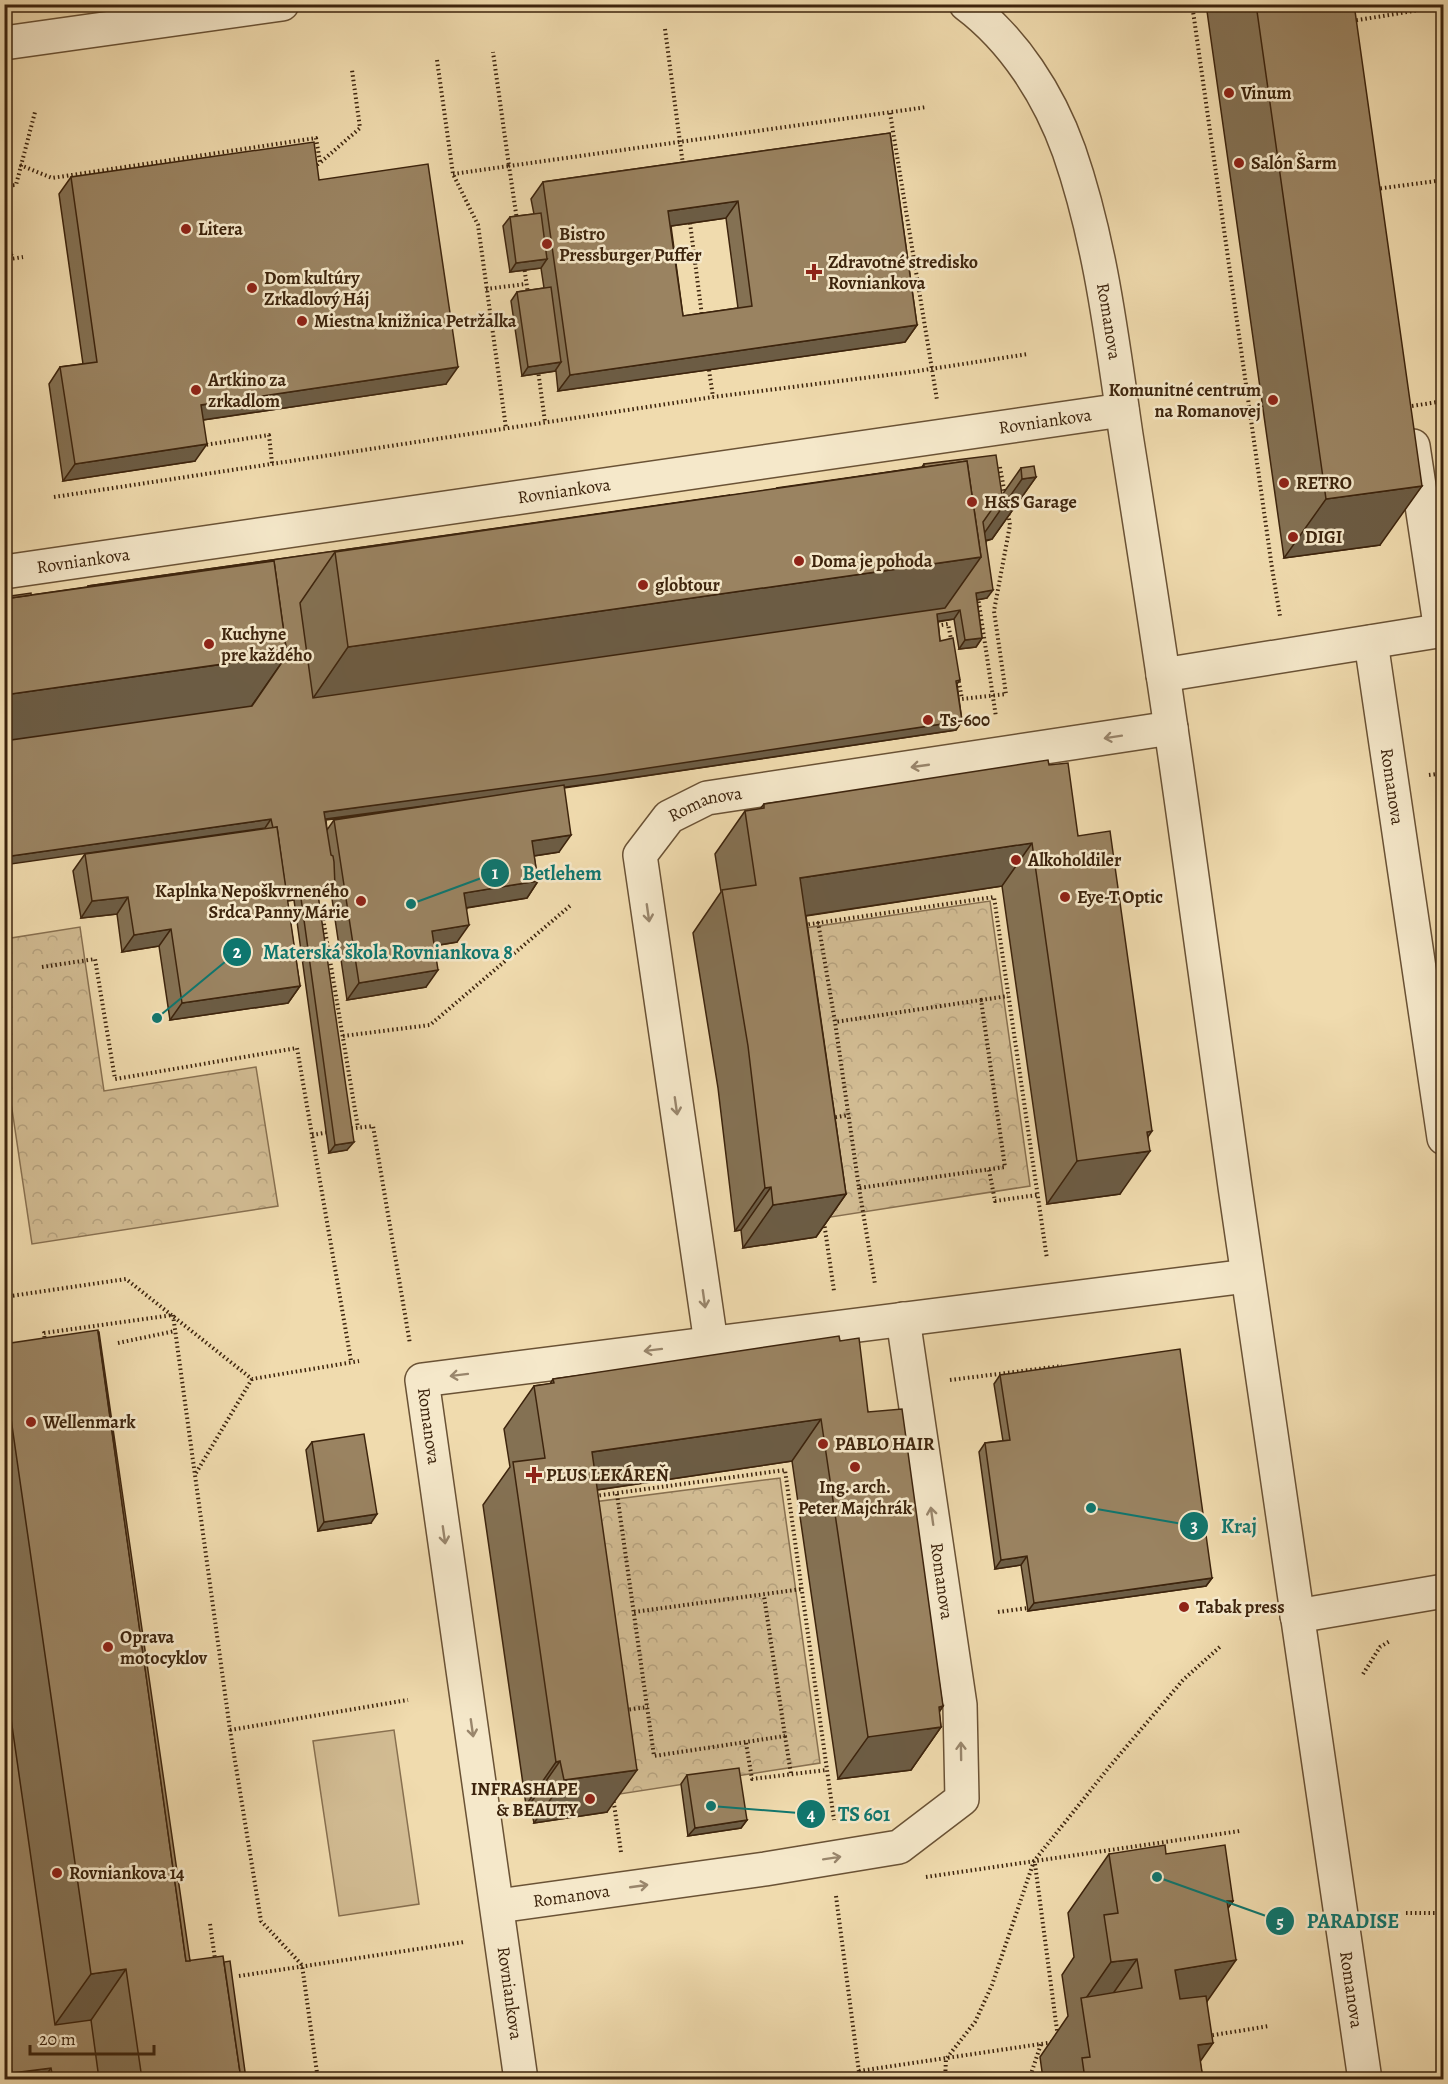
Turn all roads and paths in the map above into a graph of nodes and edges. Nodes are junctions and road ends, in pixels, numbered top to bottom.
1 (282, 4) edge
2 (966, 4) edge
3 (1192, 4) edge
4 (1443, 6) edge
5 (1351, 21) edge
6 (665, 29) dead end
7 (4, 43) edge
8 (494, 52) dead end
9 (438, 60) dead end
10 (352, 70) dead end
11 (927, 107) dead end
12 (35, 112) dead end
13 (890, 113) junction
14 (680, 143) junction
15 (320, 162) junction
16 (20, 165) junction
17 (509, 166) junction
18 (683, 166) edge
19 (312, 169) edge
20 (453, 174) junction
21 (1443, 180) edge
22 (4, 186) edge
23 (1376, 189) edge
24 (690, 223) edge
25 (518, 225) edge
26 (23, 257) dead end
27 (4, 260) edge
28 (523, 260) edge
29 (526, 284) junction
30 (486, 289) junction
31 (528, 295) edge
32 (703, 317) edge
33 (1028, 354) dead end
34 (537, 365) edge
35 (932, 368) junction
36 (709, 370) edge
37 (713, 397) junction
38 (1443, 401) edge
39 (1407, 406) joint
40 (1122, 410) junction
41 (545, 422) junction
42 (506, 428) junction
43 (943, 436) junction
44 (204, 437) edge
45 (998, 457) edge
46 (272, 463) junction
47 (54, 497) dead end
48 (4, 572) edge
49 (976, 589) edge
50 (1280, 616) dead end
51 (1442, 630) edge
52 (937, 637) edge
53 (1371, 642) junction
54 (953, 650) edge
55 (957, 669) edge
56 (1164, 675) junction
57 (993, 695) junction
58 (1171, 728) junction
59 (571, 905) dead end
60 (321, 906) edge
61 (818, 922) junction
62 (800, 925) edge
63 (42, 967) dead end
64 (1008, 996) junction
65 (981, 1000) junction
66 (835, 1022) junction
67 (343, 1036) junction
68 (849, 1115) junction
69 (829, 1118) edge
70 (358, 1128) junction
71 (344, 1130) edge
72 (336, 1131) edge
73 (312, 1135) junction
74 (1443, 1138) edge
75 (989, 1170) junction
76 (859, 1188) junction
77 (1036, 1195) junction
78 (822, 1211) edge
79 (1047, 1259) dead end
80 (1247, 1276) junction
81 (875, 1284) dead end
82 (834, 1290) dead end
83 (4, 1297) edge
84 (173, 1315) junction
85 (903, 1319) junction
86 (175, 1331) junction
87 (711, 1342) junction
88 (118, 1343) dead end
89 (46, 1344) edge
90 (412, 1352) dead end
91 (351, 1361) junction
92 (359, 1361) dead end
93 (1065, 1366) edge
94 (252, 1378) junction
95 (913, 1385) junction
96 (195, 1473) junction
97 (617, 1494) junction
98 (594, 1496) edge
99 (802, 1589) junction
100 (1443, 1591) edge
101 (764, 1596) junction
102 (1028, 1608) dead end
103 (634, 1612) junction
104 (998, 1612) dead end
105 (1297, 1616) junction
106 (1396, 1637) dead end
107 (1222, 1645) dead end
108 (1363, 1674) dead end
109 (408, 1700) dead end
110 (648, 1707) junction
111 (625, 1710) edge
112 (230, 1730) junction
113 (785, 1736) junction
114 (746, 1743) junction
115 (826, 1770) junction
116 (791, 1774) junction
117 (613, 1794) edge
118 (834, 1823) dead end
119 (621, 1852) dead end
120 (1034, 1861) junction
121 (836, 1890) dead end
122 (498, 1906) junction
123 (1406, 1913) dead end
124 (1443, 1913) edge
125 (210, 1923) dead end
126 (215, 1963) edge
127 (302, 1965) junction
128 (239, 1976) dead end
129 (1269, 2026) dead end
130 (1203, 2036) edge
131 (1068, 2040) dead end
132 (1058, 2042) junction
133 (1041, 2044) junction
134 (946, 2059) junction
135 (859, 2071) junction
136 (318, 2079) edge
137 (521, 2079) edge
138 (860, 2079) edge
139 (945, 2079) edge
140 (1029, 2079) edge
141 (1365, 2079) edge

1 - 7 street
2 - 40 street, Romanova
3 - 50 path
4 - 5 path
6 - 14 path
8 - 17 path
9 - 20 path
10 - 15 path
11 - 13 path
12 - 16 path
13 - 14 path
13 - 35 path
14 - 17 path
14 - 18 path
15 - 16 path
15 - 19 path
16 - 22 path
17 - 20 path
17 - 25 path
20 - 30 path
21 - 23 path
24 - 32 path
26 - 27 path
28 - 29 path
29 - 30 path
29 - 31 path
30 - 42 path
33 - 35 path
34 - 41 path
35 - 37 path
35 - 43 path
36 - 37 path
37 - 41 path
38 - 39 path
39 - 51 street
40 - 43 street, Rovniankova
40 - 56 street, Romanova
41 - 42 path
42 - 46 path
43 - 48 street, Rovniankova
44 - 46 path
45 - 57 path
46 - 47 path
49 - 57 path
51 - 53 street
52 - 54 path
53 - 56 street
53 - 74 street, Romanova
55 - 57 path
56 - 58 street, Romanova
58 - 80 street, Romanova
58 -> 87 street, Romanova
59 - 67 path
60 - 67 path
61 - 62 path
61 - 64 path
61 - 66 path
63 - 73 path
64 - 65 path
64 - 77 path
65 - 66 path
65 - 75 path
66 - 68 path
67 - 70 path
68 - 69 path
68 - 76 path
70 - 71 path
70 - 90 path
72 - 73 path
73 - 91 path
75 - 76 path
75 - 77 path
76 - 81 path
77 - 79 path
78 - 82 path
80 - 85 street, Romanova
80 - 105 street, Romanova
83 - 84 path
84 - 86 path
84 - 89 path
84 - 94 path
85 - 87 street, Romanova
85 - 95 street, Romanova
86 - 88 path
86 - 96 path
87 -> 122 street, Romanova
91 - 92 path
91 - 94 path
93 - 95 path
94 - 96 path
122 -> 95 street, Romanova
96 - 112 path
97 - 98 path
97 - 99 path
97 - 103 path
99 - 101 path
99 - 115 path
100 - 105 street
101 - 103 path
101 - 113 path
102 - 104 path
103 - 110 path
105 - 141 street, Romanova
106 - 108 path
107 - 120 path
109 - 112 path
110 - 111 path
110 - 114 path
112 - 127 path
113 - 114 path
113 - 116 path
114 - 116 path
115 - 116 path
115 - 118 path
117 - 119 path
120 - 132 path
120 - 134 path
121 - 135 path
122 - 137 street, Rovniankova
123 - 124 path
125 - 126 path
127 - 128 path
127 - 136 path
129 - 130 path
131 - 132 path
132 - 133 path
133 - 134 path
133 - 140 path
134 - 135 path
134 - 139 path
135 - 138 path

